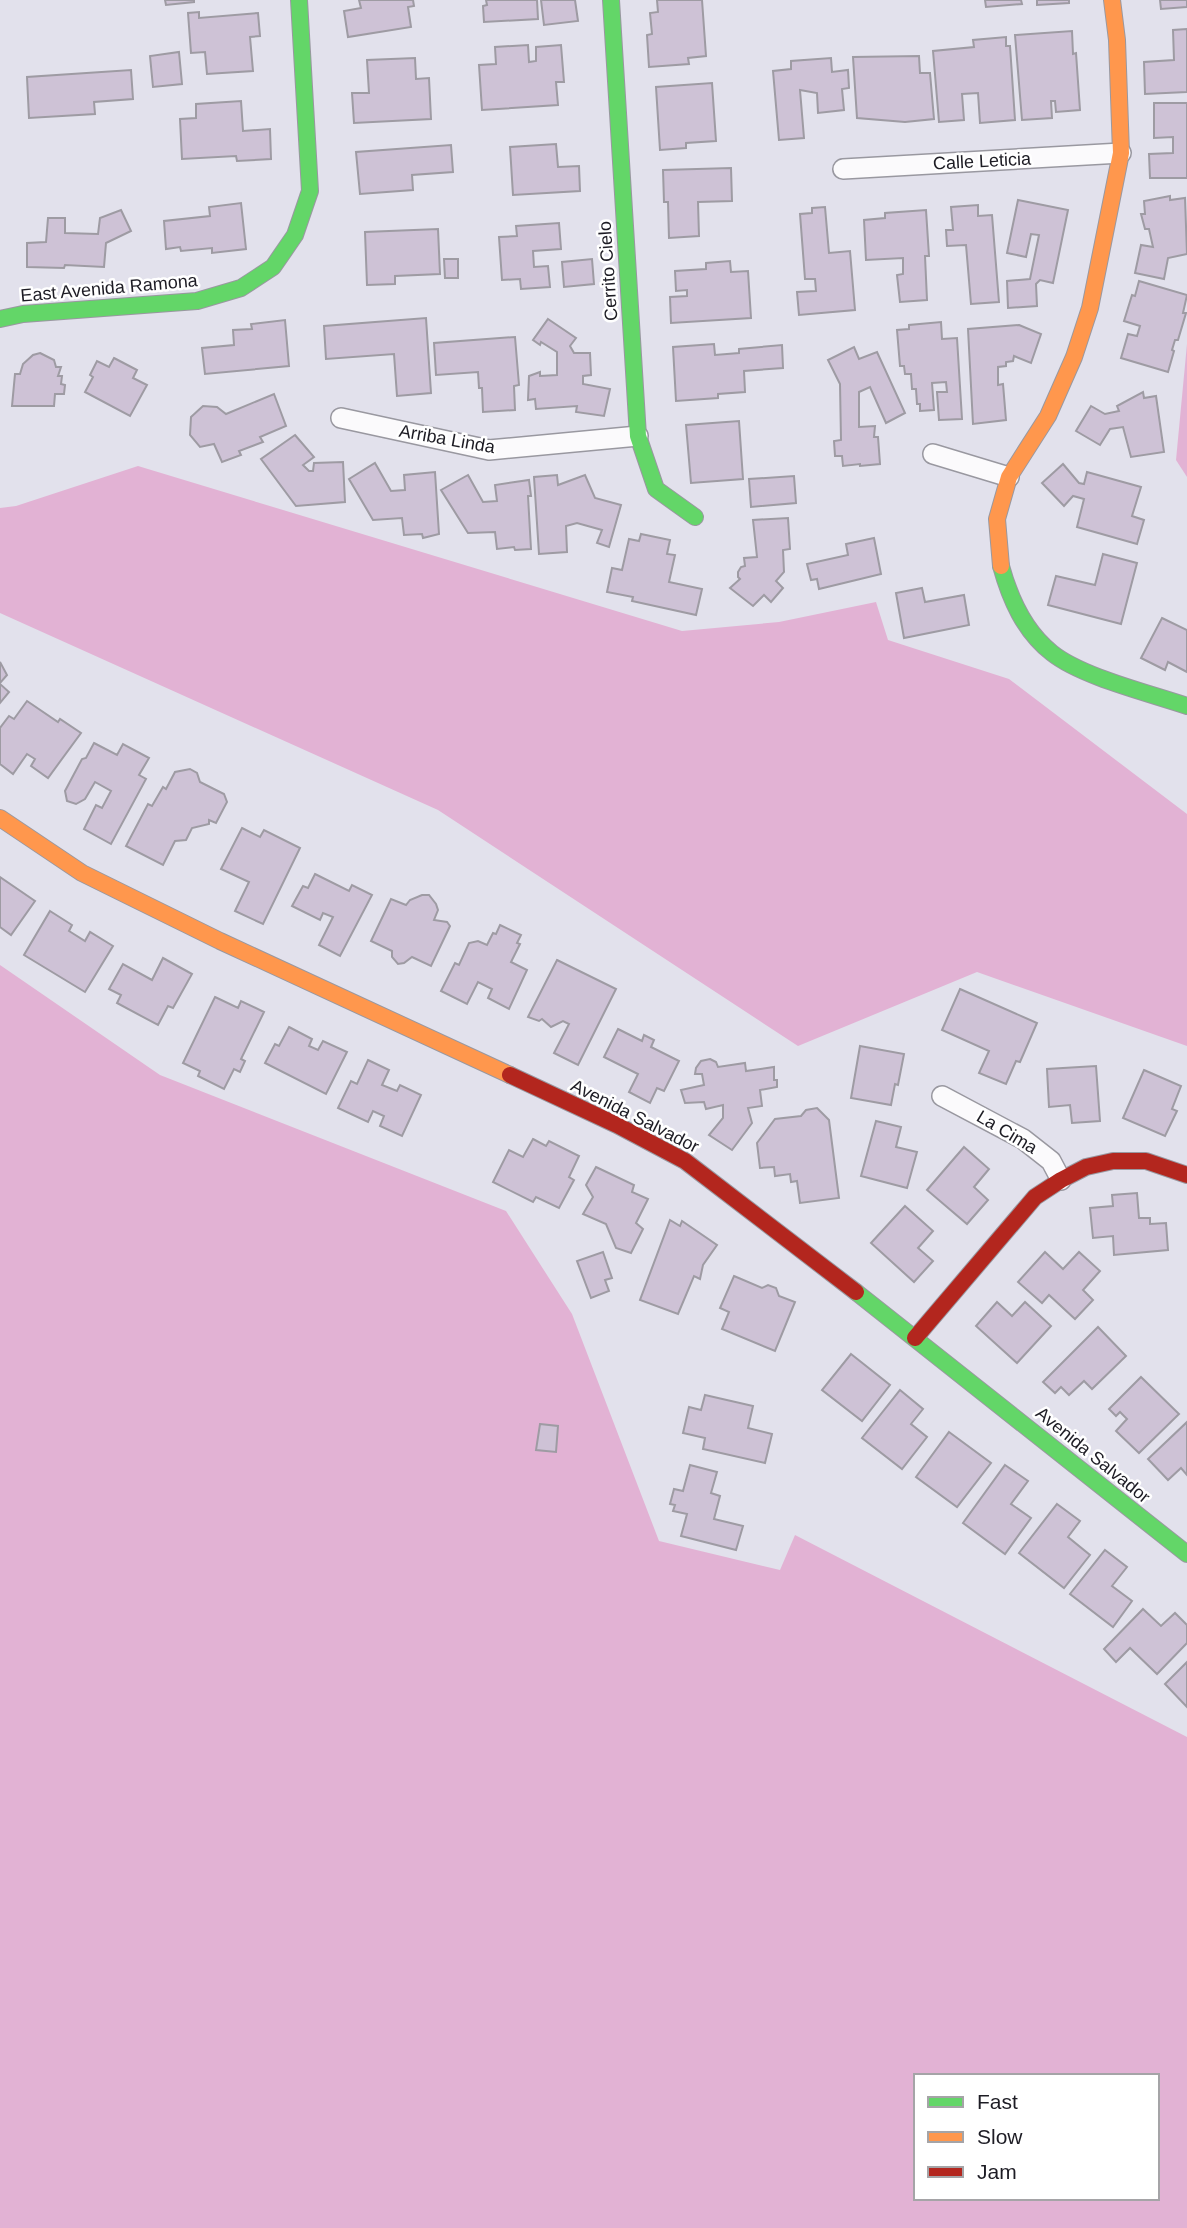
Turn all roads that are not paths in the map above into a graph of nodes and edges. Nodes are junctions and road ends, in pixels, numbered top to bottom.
1 (299, 0) edge
2 (611, 0) edge
3 (1112, 0) edge
4 (1121, 153) junction
5 (843, 169) dead end
6 (0, 319) edge
7 (341, 418) dead end
8 (638, 436) junction
9 (933, 454) dead end
10 (1009, 477) junction
11 (695, 517) dead end
12 (1187, 706) edge
13 (0, 818) edge
14 (942, 1096) dead end
15 (1187, 1175) edge
16 (1060, 1180) junction
17 (915, 1338) junction
18 (1187, 1554) edge

1 - 6 street, East Avenida Ramona
2 - 8 street, Cerrito Cielo
3 - 4 street
4 - 5 street, Calle Leticia
4 - 10 street
7 - 8 street, Arriba Linda
8 - 11 street, Cerrito Cielo
9 - 10 street
10 - 12 street
13 - 17 street, Avenida Salvador
14 - 16 street, La Cima
15 - 16 street
16 - 17 street
17 - 18 street, Avenida Salvador

